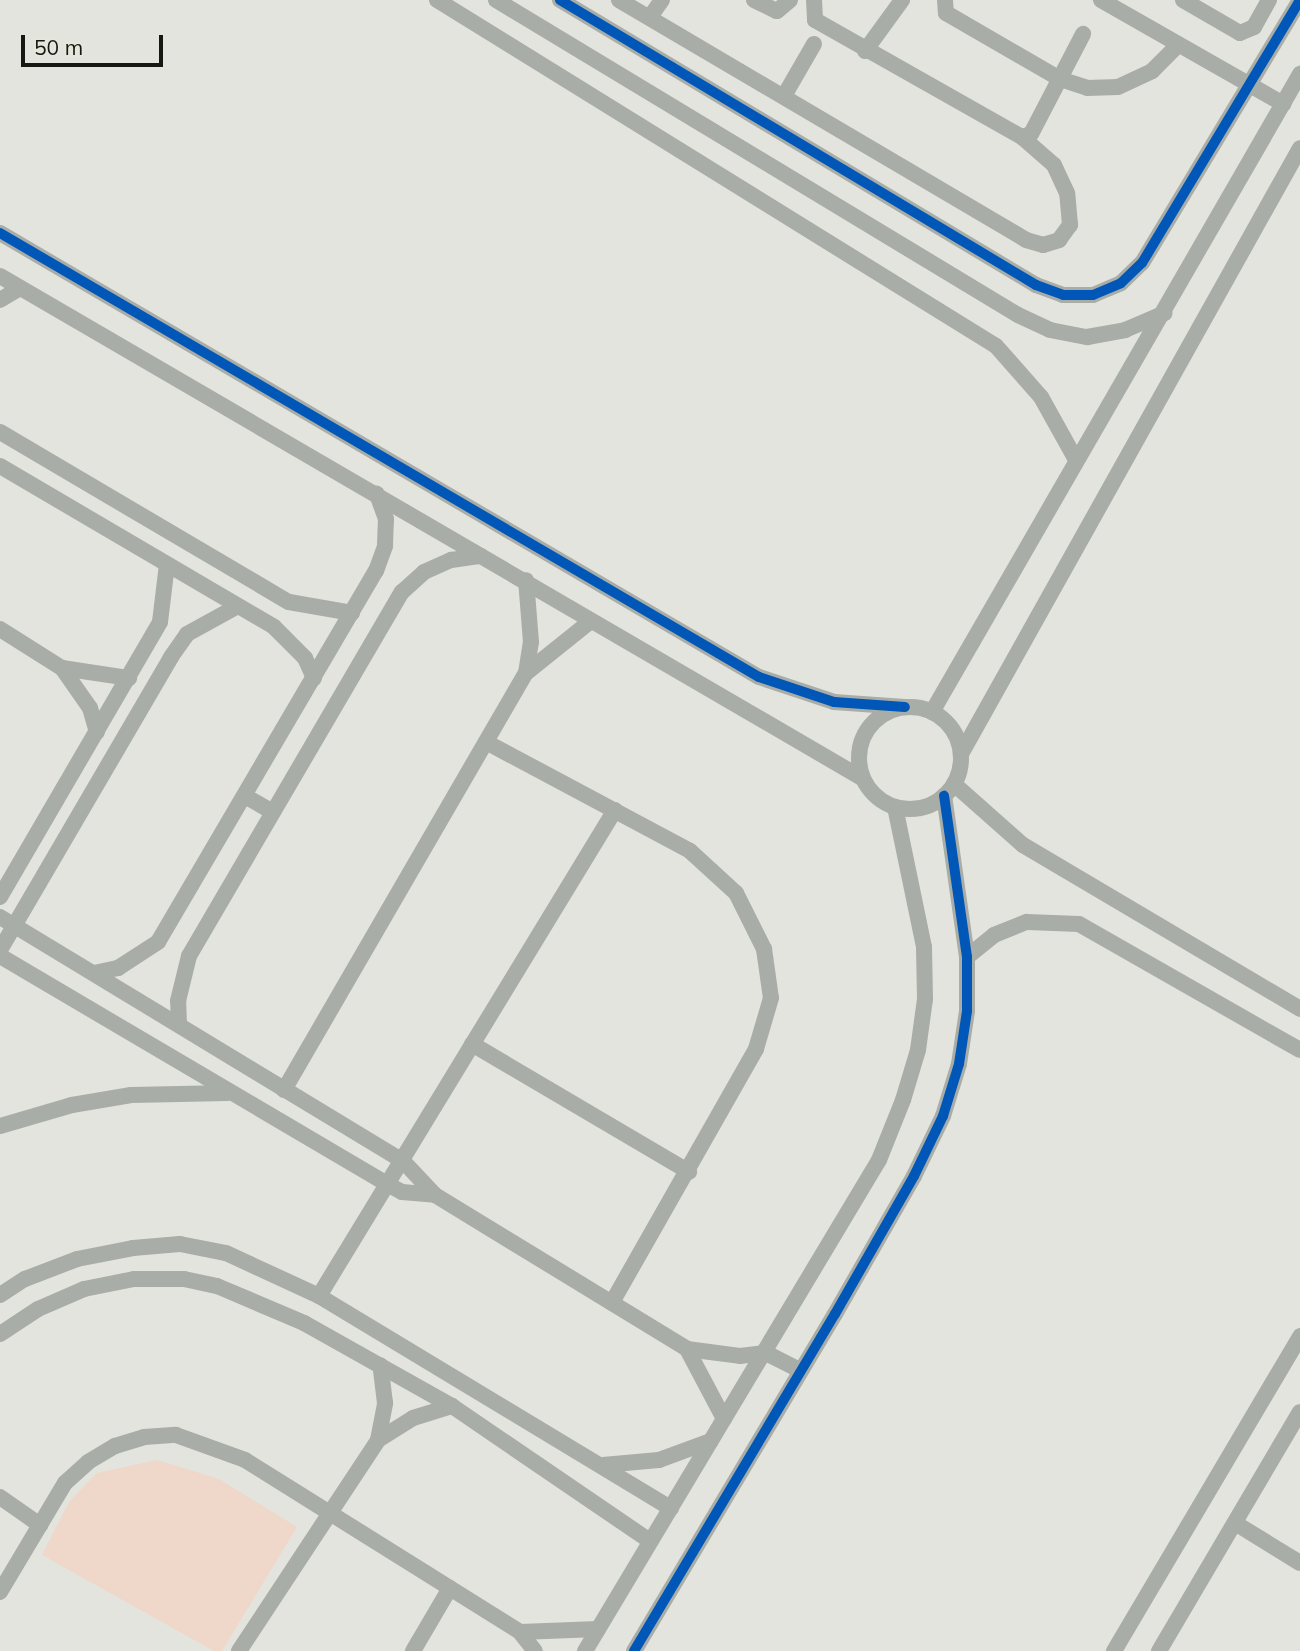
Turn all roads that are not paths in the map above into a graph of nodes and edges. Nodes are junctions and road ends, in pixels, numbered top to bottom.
1 (437, 0) edge
2 (496, 0) edge
3 (560, 0) edge
4 (619, 0) edge
5 (662, 0) edge
6 (754, 0) edge
7 (790, 0) edge
8 (814, 0) edge
9 (902, 0) edge
10 (945, 0) edge
11 (1101, 0) edge
12 (1184, 0) edge
13 (1269, 0) edge
14 (1300, 0) edge
15 (650, 17) junction
16 (1083, 34) dead end
17 (814, 44) dead end
18 (1178, 45) junction
19 (865, 51) junction
20 (1300, 74) edge
21 (1060, 79) junction
22 (1250, 86) junction
23 (784, 96) junction
24 (1283, 104) junction
25 (1022, 137) junction
26 (1300, 148) edge
27 (0, 233) edge
28 (0, 276) edge
29 (20, 288) junction
30 (0, 300) edge
31 (1165, 313) junction
32 (0, 432) edge
33 (1076, 460) junction
34 (0, 466) edge
35 (377, 494) junction
36 (481, 556) junction
37 (167, 564) junction
38 (526, 580) junction
39 (289, 601) junction
40 (238, 606) junction
41 (352, 613) junction
42 (591, 621) junction
43 (274, 627) junction
44 (0, 629) edge
45 (62, 668) junction
46 (526, 673) junction
47 (129, 678) junction
48 (314, 678) junction
49 (905, 707) junction
50 (932, 712) junction
51 (97, 732) junction
52 (486, 742) junction
53 (961, 754) junction
54 (862, 778) junction
55 (949, 790) junction
56 (245, 796) junction
57 (895, 807) junction
58 (615, 810) junction
59 (273, 812) junction
60 (0, 897) edge
61 (7, 921) edge
62 (0, 950) edge
63 (0, 956) edge
64 (967, 957) junction
65 (94, 973) junction
66 (1300, 1009) edge
67 (179, 1025) junction
68 (472, 1044) junction
69 (1300, 1050) edge
70 (284, 1090) junction
71 (232, 1093) junction
72 (0, 1126) edge
73 (402, 1160) junction
74 (689, 1172) junction
75 (387, 1184) junction
76 (435, 1195) junction
77 (0, 1295) edge
78 (319, 1296) junction
79 (612, 1303) junction
80 (0, 1334) edge
81 (1300, 1336) edge
82 (687, 1349) junction
83 (766, 1353) junction
84 (380, 1365) junction
85 (801, 1371) junction
86 (452, 1406) junction
87 (1300, 1412) edge
88 (724, 1419) junction
89 (379, 1440) junction
90 (711, 1441) junction
91 (603, 1465) junction
92 (0, 1497) edge
93 (671, 1508) junction
94 (330, 1514) junction
95 (1235, 1523) junction
96 (40, 1525) junction
97 (650, 1541) junction
98 (1300, 1563) edge
99 (450, 1588) junction
100 (0, 1592) edge
101 (598, 1629) junction
102 (520, 1632) junction
103 (239, 1651) edge
104 (413, 1651) edge
105 (535, 1651) edge
106 (585, 1651) edge
107 (634, 1651) edge
108 (1114, 1651) edge
109 (1158, 1651) edge

1 - 33 street
2 - 31 street
3 - 22 street
4 - 15 street
5 - 15 street
6 - 7 street
8 - 19 street
9 - 19 street
10 - 21 street
11 - 18 street
12 - 13 street
14 - 22 street
15 - 23 street
16 - 21 street
17 - 23 street
18 - 21 street
18 - 22 street
19 - 25 street
20 - 24 street
21 - 25 street
22 - 24 street
23 - 25 street
24 - 31 street
26 - 53 street
27 - 49 street
28 - 29 street
29 - 30 street
29 - 35 street
31 - 33 street
32 - 39 street
33 - 50 street
34 - 37 street
35 - 36 street
35 - 41 street
36 - 38 street
36 - 59 street
37 - 40 street
37 - 47 street
38 - 42 street
38 - 46 street
39 - 41 street
39 - 43 street
40 - 43 street
40 - 61 street
41 - 48 street
42 - 46 street
42 - 54 street
43 - 48 street
44 - 45 street
45 - 47 street
45 - 51 street
46 - 52 street
47 - 51 street
48 - 56 street
49 - 50 street
49 - 54 street
50 - 53 street
51 - 60 street
52 - 58 street
52 - 70 street
53 - 55 street
54 - 57 street
55 - 57 street
55 - 64 street
55 - 66 street
56 - 59 street
56 - 65 street
57 - 83 street
58 - 68 street
58 - 74 street
59 - 67 street
61 - 62 street
61 - 65 street
63 - 71 street
64 - 69 street
64 - 85 street
65 - 67 street
67 - 70 street
68 - 73 street
68 - 74 street
70 - 73 street
71 - 72 street
71 - 75 street
73 - 75 street
73 - 76 street
74 - 79 street
75 - 76 street
75 - 78 street
76 - 79 street
77 - 78 street
78 - 91 street
79 - 82 street
80 - 84 street
81 - 108 street
82 - 83 street
82 - 88 street
83 - 85 street
83 - 88 street
84 - 86 street
84 - 89 street
85 - 107 street
86 - 89 street
86 - 97 street
87 - 95 street
88 - 90 street
89 - 94 street
90 - 91 street
90 - 93 street
91 - 93 street
92 - 96 street
93 - 97 street
94 - 96 street
94 - 99 street
94 - 103 street
95 - 98 street
95 - 109 street
96 - 100 street
97 - 101 street
99 - 102 street
99 - 104 street
101 - 102 street
101 - 106 street
102 - 105 street

